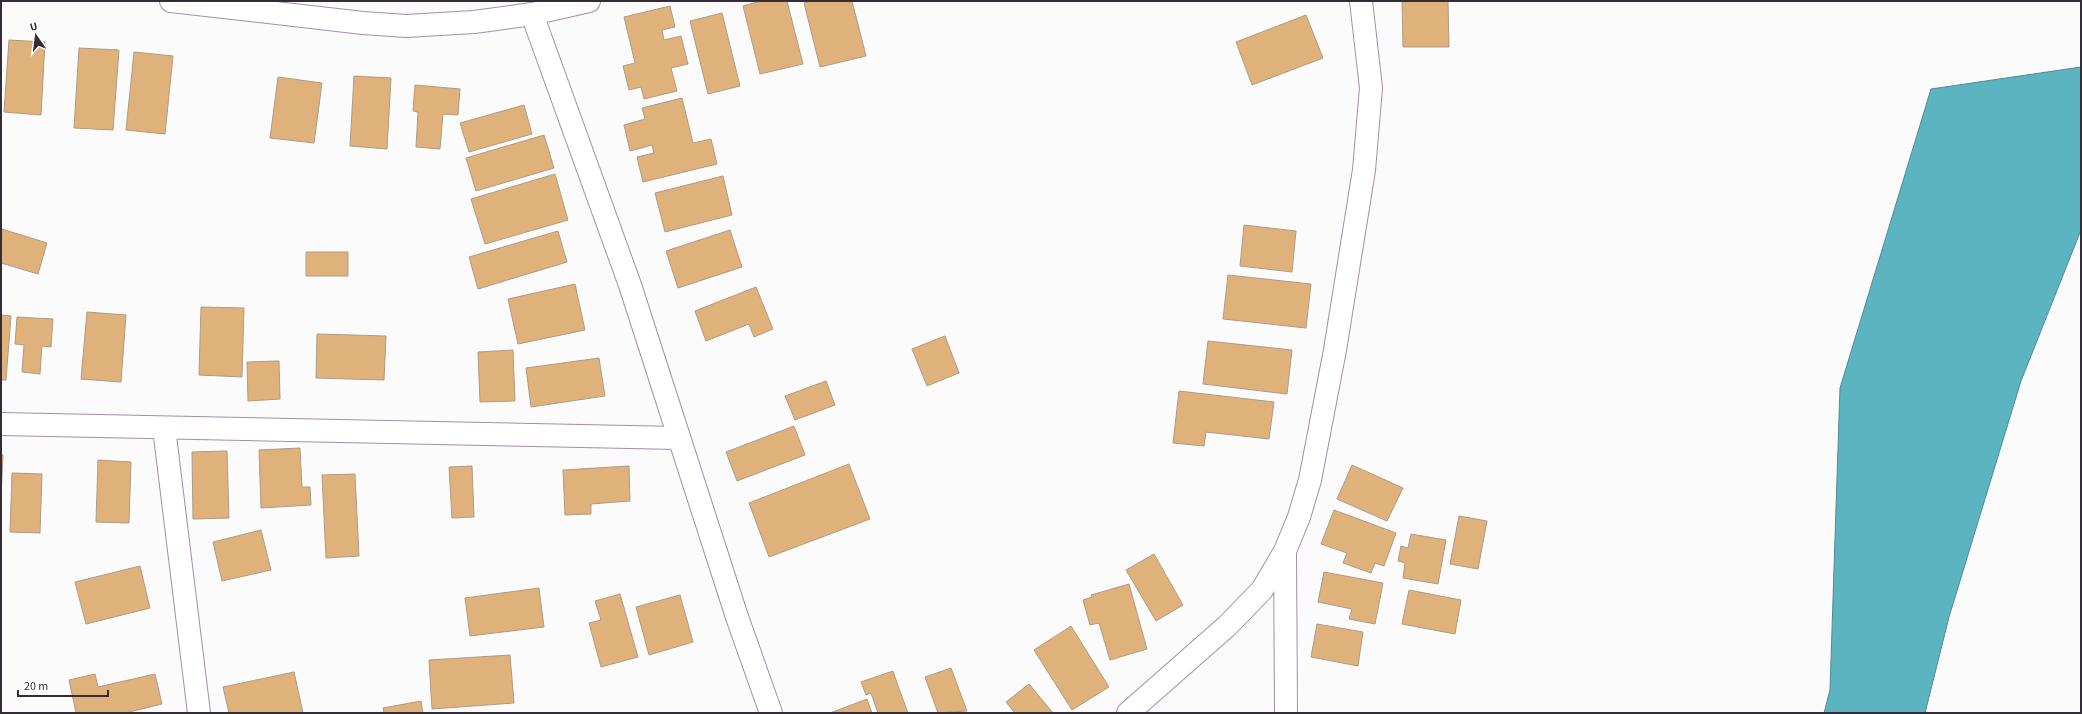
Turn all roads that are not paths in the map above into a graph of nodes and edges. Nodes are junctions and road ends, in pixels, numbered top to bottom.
1 (171, 1) edge
2 (589, 1) edge
3 (1361, 1) edge
4 (532, 14) junction
5 (1, 424) edge
6 (164, 428) junction
7 (679, 438) junction
8 (1285, 551) junction
9 (199, 713) edge
10 (771, 713) edge
11 (1128, 713) edge
12 (1286, 713) edge

1 - 4 street
2 - 4 street
3 - 8 street
4 - 7 street
5 - 6 street
6 - 7 street
6 - 9 street
7 - 10 street
8 - 11 street
8 - 12 street

